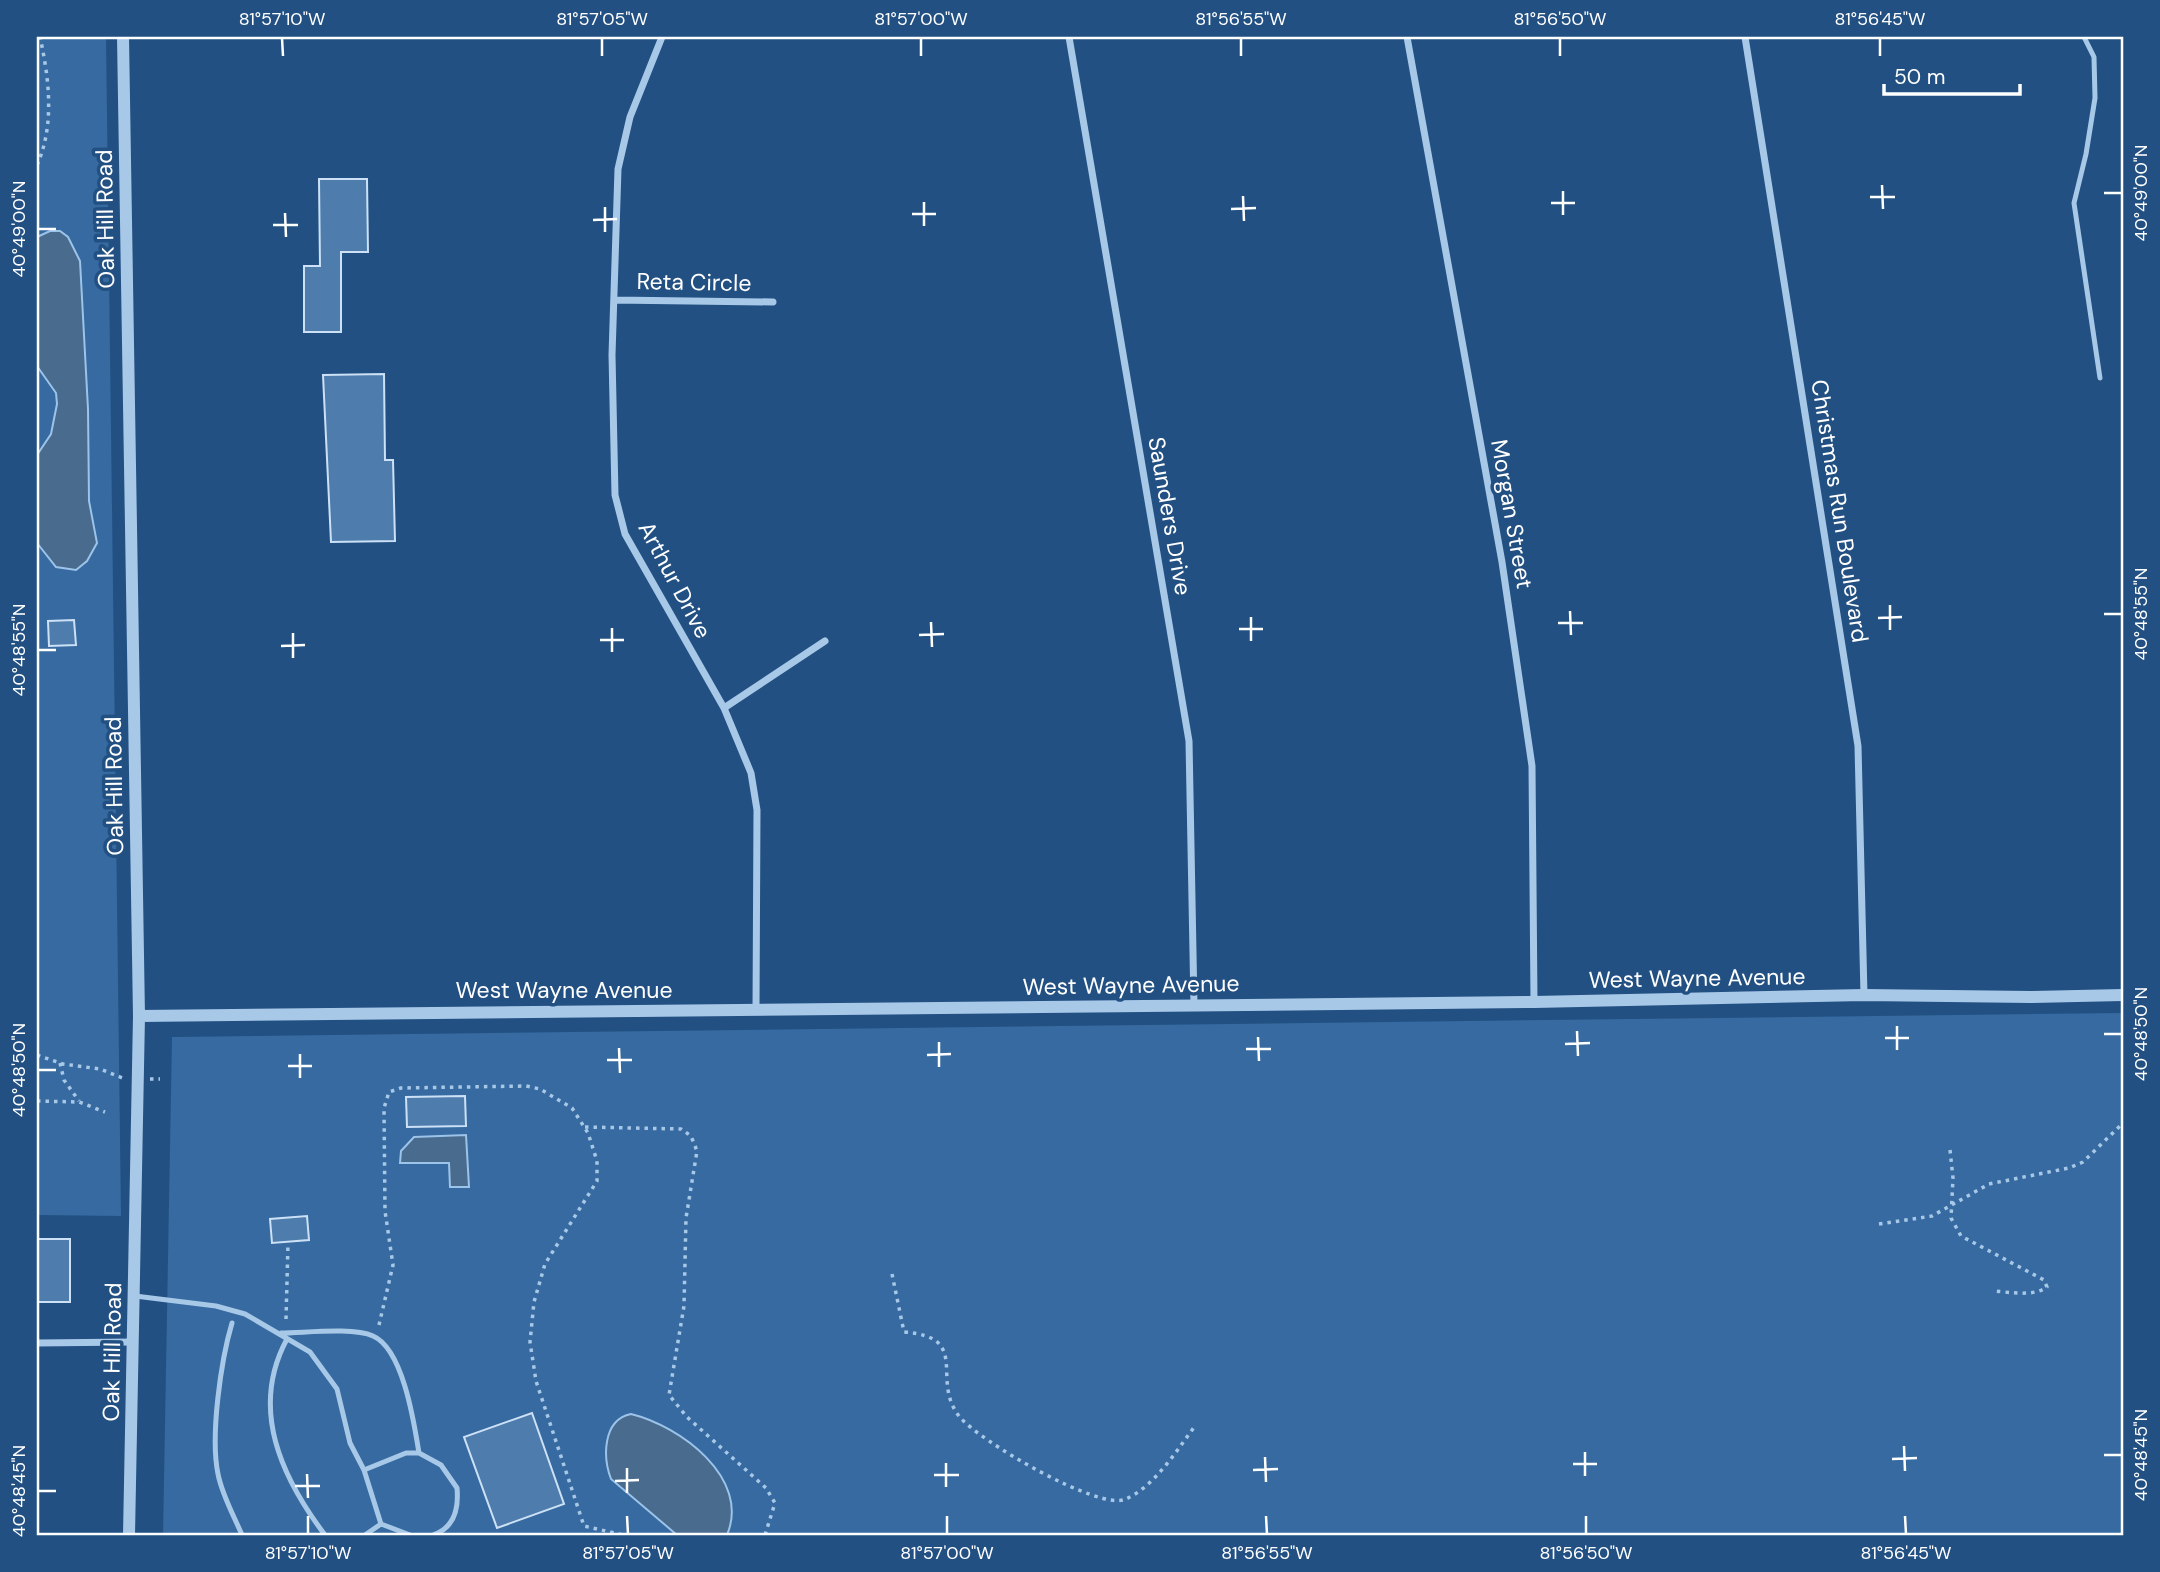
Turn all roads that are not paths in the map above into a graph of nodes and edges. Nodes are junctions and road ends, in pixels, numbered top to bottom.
1 (123, 37) edge
2 (662, 37) edge
3 (1069, 37) edge
4 (1407, 37) edge
5 (1745, 37) edge
6 (2084, 37) edge
7 (614, 300) junction
8 (773, 302) dead end
9 (2101, 378) dead end
10 (825, 641) dead end
11 (724, 708) junction
12 (1864, 995) junction
13 (2123, 995) edge
14 (1534, 1003) junction
15 (1194, 1005) junction
16 (756, 1009) junction
17 (139, 1016) junction
18 (135, 1296) junction
19 (232, 1323) dead end
20 (278, 1334) junction
21 (287, 1339) junction
22 (133, 1342) junction
23 (37, 1343) edge
24 (419, 1453) junction
25 (364, 1470) junction
26 (381, 1524) junction
27 (130, 1535) edge
28 (242, 1535) edge
29 (325, 1535) edge
30 (365, 1535) edge
31 (410, 1535) edge
32 (433, 1535) edge

1 - 17 street, Oak Hill Road
2 - 7 street, Arthur Drive
3 - 15 street, Saunders Drive
4 - 14 street, Morgan Street
5 - 12 street, Christmas Run Boulevard
6 - 9 lane
7 - 8 street, Reta Circle
7 - 11 street, Arthur Drive
10 - 11 street
11 - 16 street, Arthur Drive
12 - 13 street, West Wayne Avenue
12 - 14 street, West Wayne Avenue
14 - 15 street, West Wayne Avenue
15 - 16 street, West Wayne Avenue
16 - 17 street, West Wayne Avenue
17 - 18 street, Oak Hill Road
18 - 20 lane
18 - 22 street, Oak Hill Road
19 - 28 lane
20 - 21 lane
20 - 24 lane
21 - 25 lane
21 - 29 lane
22 - 23 street
22 - 27 street, Oak Hill Road
24 - 25 lane
24 - 32 lane
25 - 26 lane
26 - 30 lane
26 - 31 lane

